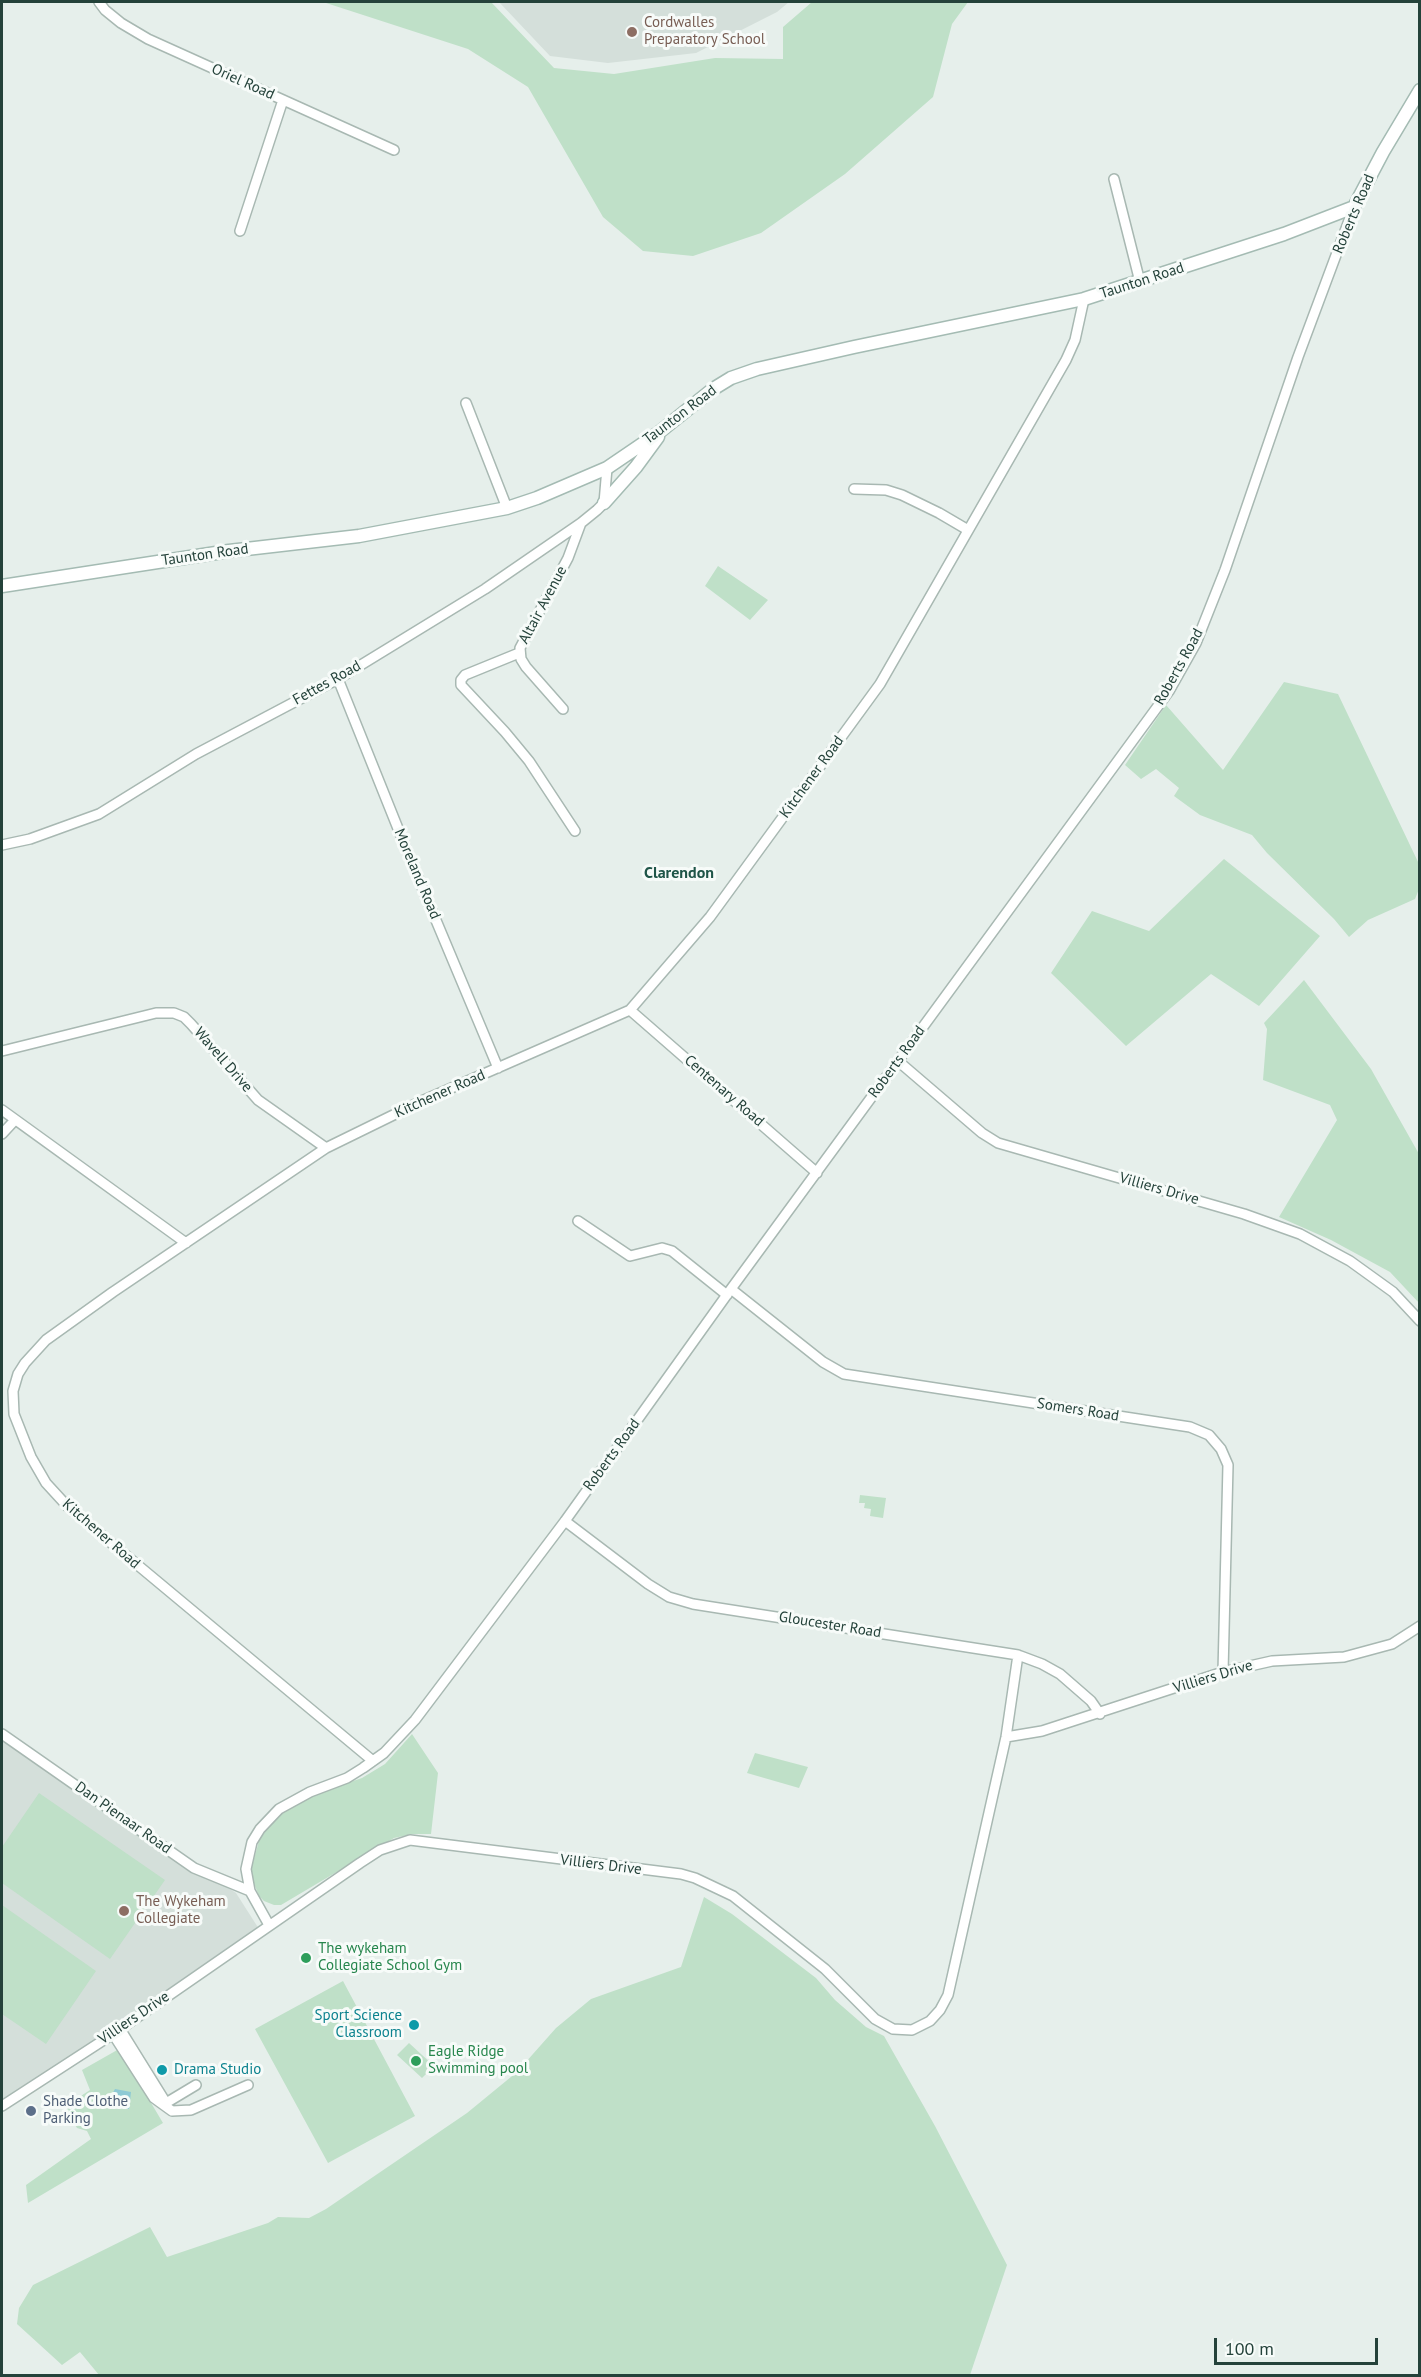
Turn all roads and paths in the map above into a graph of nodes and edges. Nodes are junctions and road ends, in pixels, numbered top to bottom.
1 (99, 2) edge
2 (1419, 90) edge
3 (283, 100) junction
4 (394, 150) dead end
5 (1114, 179) dead end
6 (1354, 207) junction
7 (240, 231) dead end
8 (1140, 282) junction
9 (1084, 300) junction
10 (466, 403) dead end
11 (663, 429) junction
12 (607, 468) junction
13 (854, 489) dead end
14 (604, 502) junction
15 (507, 508) junction
16 (581, 524) junction
17 (968, 530) junction
18 (2, 586) edge
19 (519, 653) junction
20 (338, 679) junction
21 (563, 709) dead end
22 (575, 831) dead end
23 (2, 845) edge
24 (630, 1010) junction
25 (2, 1051) edge
26 (898, 1061) junction
27 (498, 1068) junction
28 (2, 1110) edge
29 (15, 1120) junction
30 (2, 1134) edge
31 (326, 1148) junction
32 (817, 1173) junction
33 (578, 1221) dead end
34 (186, 1243) junction
35 (729, 1292) junction
36 (1419, 1321) edge
37 (565, 1521) junction
38 (1419, 1626) edge
39 (1018, 1655) junction
40 (1223, 1672) junction
41 (1100, 1714) junction
42 (2, 1734) edge
43 (1006, 1737) junction
44 (374, 1761) junction
45 (250, 1892) junction
46 (269, 1925) junction
47 (116, 2031) junction
48 (196, 2085) dead end
49 (248, 2085) dead end
50 (2, 2106) edge

1 - 3 street, Oriel Road
2 - 6 street, Roberts Road
3 - 4 street, Oriel Road
3 - 7 street
5 - 8 street
6 - 8 street, Taunton Road
6 - 26 street, Roberts Road
8 - 9 street, Taunton Road
9 - 11 street, Taunton Road
9 - 17 street, Kitchener Road
10 - 15 street
11 - 12 street, Taunton Road
11 - 14 street
12 - 14 street
12 - 15 street, Taunton Road
13 - 17 street
14 - 16 street, Fettes Road
15 - 18 street, Taunton Road
16 - 19 street, Altair Avenue
16 - 20 street, Fettes Road
17 - 24 street, Kitchener Road
19 - 21 street, Altair Avenue
19 - 22 street
20 - 23 street, Fettes Road
20 - 27 street, Moreland Road
24 - 27 street, Kitchener Road
24 - 32 street, Centenary Road
25 - 31 street, Wavell Drive
26 - 32 street, Roberts Road
26 - 36 street, Villiers Drive
27 - 31 street, Kitchener Road
28 - 29 street
29 - 30 street
29 - 34 street
31 - 34 street, Kitchener Road
32 - 35 street, Roberts Road
33 - 35 street, Somers Road
34 - 44 street, Kitchener Road
35 - 37 street, Roberts Road
35 - 40 street, Somers Road
37 - 39 street, Gloucester Road
37 - 44 street, Roberts Road
38 - 40 street, Villiers Drive
39 - 41 street, Gloucester Road
39 - 43 street, Villiers Drive
40 - 41 street, Villiers Drive
41 - 43 street, Villiers Drive
42 - 45 street, Dan Pienaar Road
43 - 46 street, Villiers Drive
44 - 45 street, Roberts Road
45 - 46 street, Roberts Road
46 - 47 street, Villiers Drive
47 - 48 street
47 - 49 street
47 - 50 street, Villiers Drive

